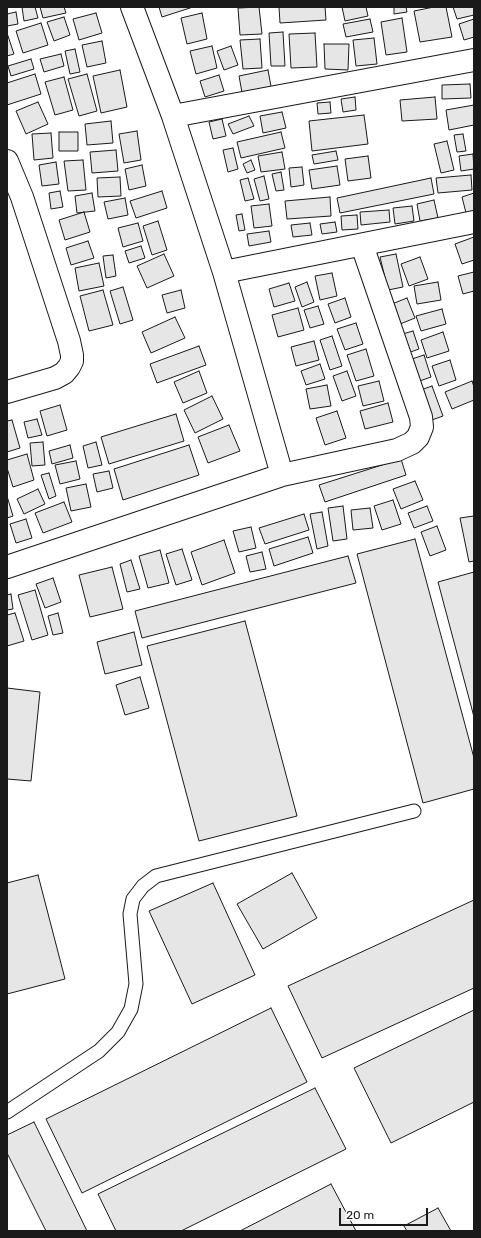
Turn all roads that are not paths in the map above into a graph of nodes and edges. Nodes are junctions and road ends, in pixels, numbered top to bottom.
1 (132, 7) edge
2 (474, 60) edge
3 (173, 116) junction
4 (7, 162) edge
5 (474, 222) edge
6 (362, 245) junction
7 (224, 272) junction
8 (7, 392) edge
9 (282, 475) junction
10 (7, 567) edge
11 (414, 811) dead end
12 (7, 1112) edge

1 - 3 street
2 - 3 street
3 - 7 street
4 - 8 street
5 - 6 street
6 - 7 street
6 - 9 street
7 - 9 street
9 - 10 street
11 - 12 lane

